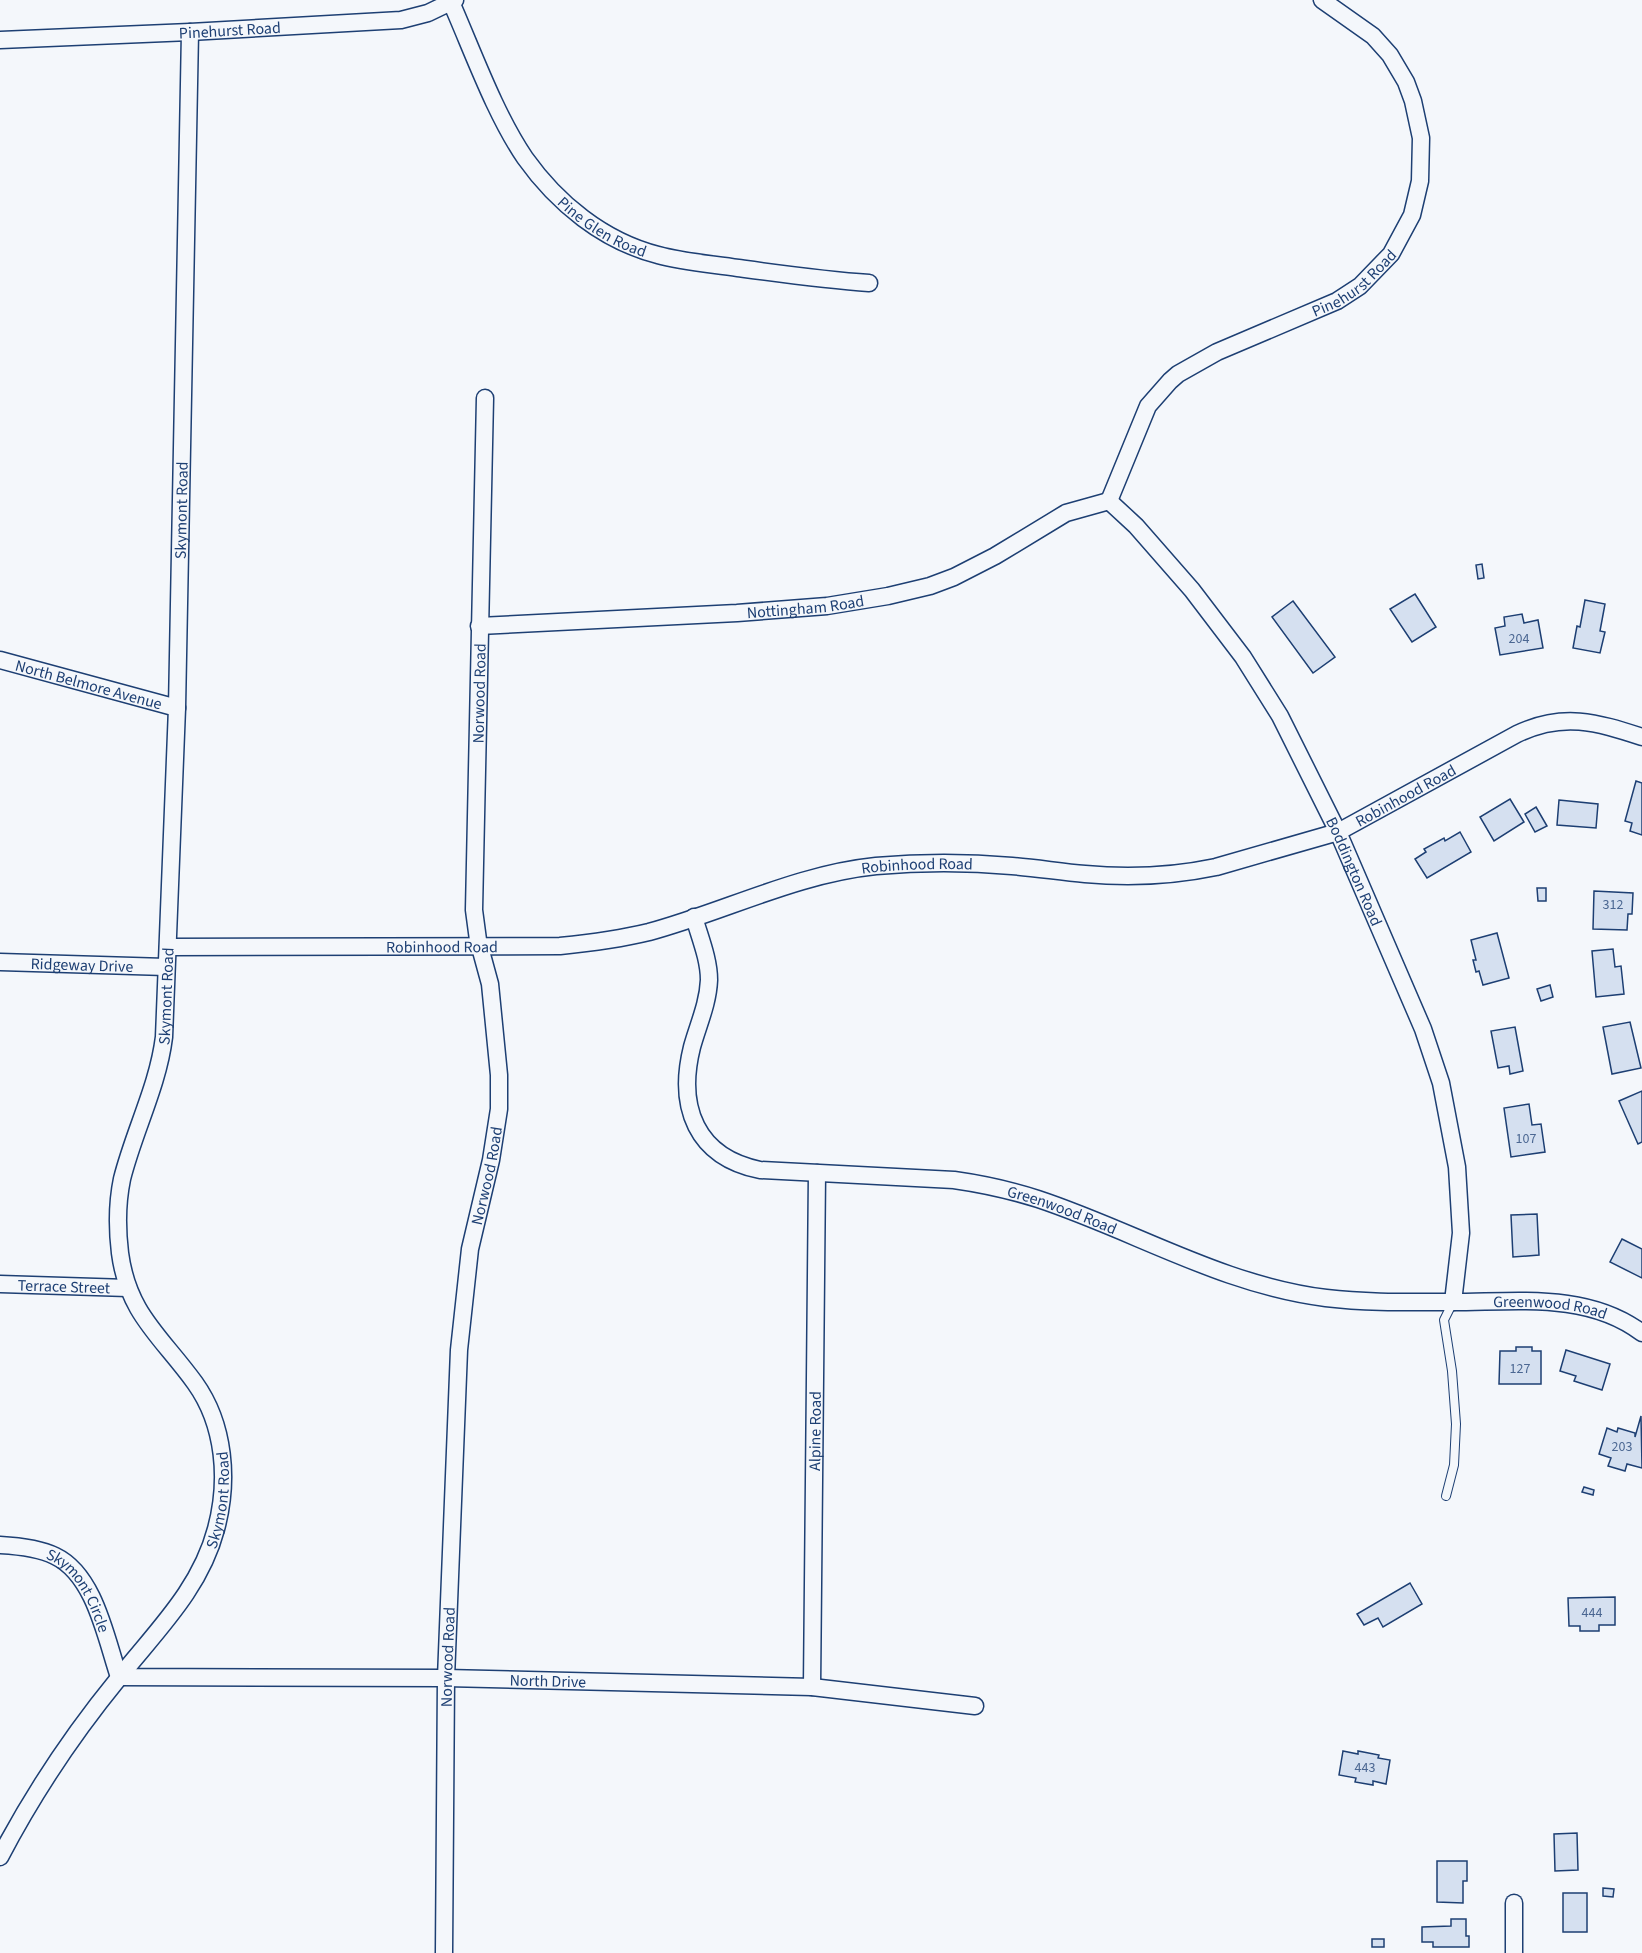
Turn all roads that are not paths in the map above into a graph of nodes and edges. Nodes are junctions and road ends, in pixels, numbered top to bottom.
1 (1322, 0) edge
2 (453, 1) edge
3 (190, 32) junction
4 (0, 40) edge
5 (869, 283) dead end
6 (485, 398) dead end
7 (1109, 501) junction
8 (479, 627) junction
9 (0, 660) edge
10 (177, 708) junction
11 (1642, 737) edge
12 (1338, 832) junction
13 (694, 917) junction
14 (168, 946) junction
15 (480, 947) junction
16 (0, 963) edge
17 (166, 967) junction
18 (817, 1173) junction
19 (0, 1284) edge
20 (128, 1288) junction
21 (1453, 1302) junction
22 (1642, 1333) edge
23 (1446, 1496) dead end
24 (0, 1545) edge
25 (119, 1677) junction
26 (446, 1678) junction
27 (812, 1687) junction
28 (975, 1706) dead end
29 (0, 1857) edge
30 (1514, 1903) dead end
31 (444, 1953) edge
32 (1514, 1953) edge

1 - 7 street, Pinehurst Road
2 - 3 street, Pinehurst Road
2 - 5 street, Pine Glen Road
3 - 4 street, Pinehurst Road
3 - 10 street, Skymont Road
6 - 8 street, Norwood Road
7 - 8 street, Nottingham Road
7 - 12 street, Boddington Road
8 - 15 street, Norwood Road
9 - 10 street, North Belmore Avenue
10 - 14 street, Skymont Road
11 - 12 street, Robinhood Road
12 - 13 street, Robinhood Road
12 - 21 street, Boddington Road
13 - 15 street, Robinhood Road
13 - 18 street, Greenwood Road
14 - 15 street, Robinhood Road
14 - 17 street, Skymont Road
15 - 26 street, Norwood Road
16 - 17 street, Ridgeway Drive
17 - 20 street, Skymont Road
18 - 21 street, Greenwood Road
18 - 27 street, Alpine Road
19 - 20 street, Terrace Street
20 - 25 street, Skymont Road
21 - 22 street, Greenwood Road
21 - 23 lane
24 - 25 street, Skymont Circle
25 - 26 street, North Drive
25 - 29 street, Skymont Road
26 - 27 street, North Drive
26 - 31 street, Norwood Road
27 - 28 street, North Drive
30 - 32 street

